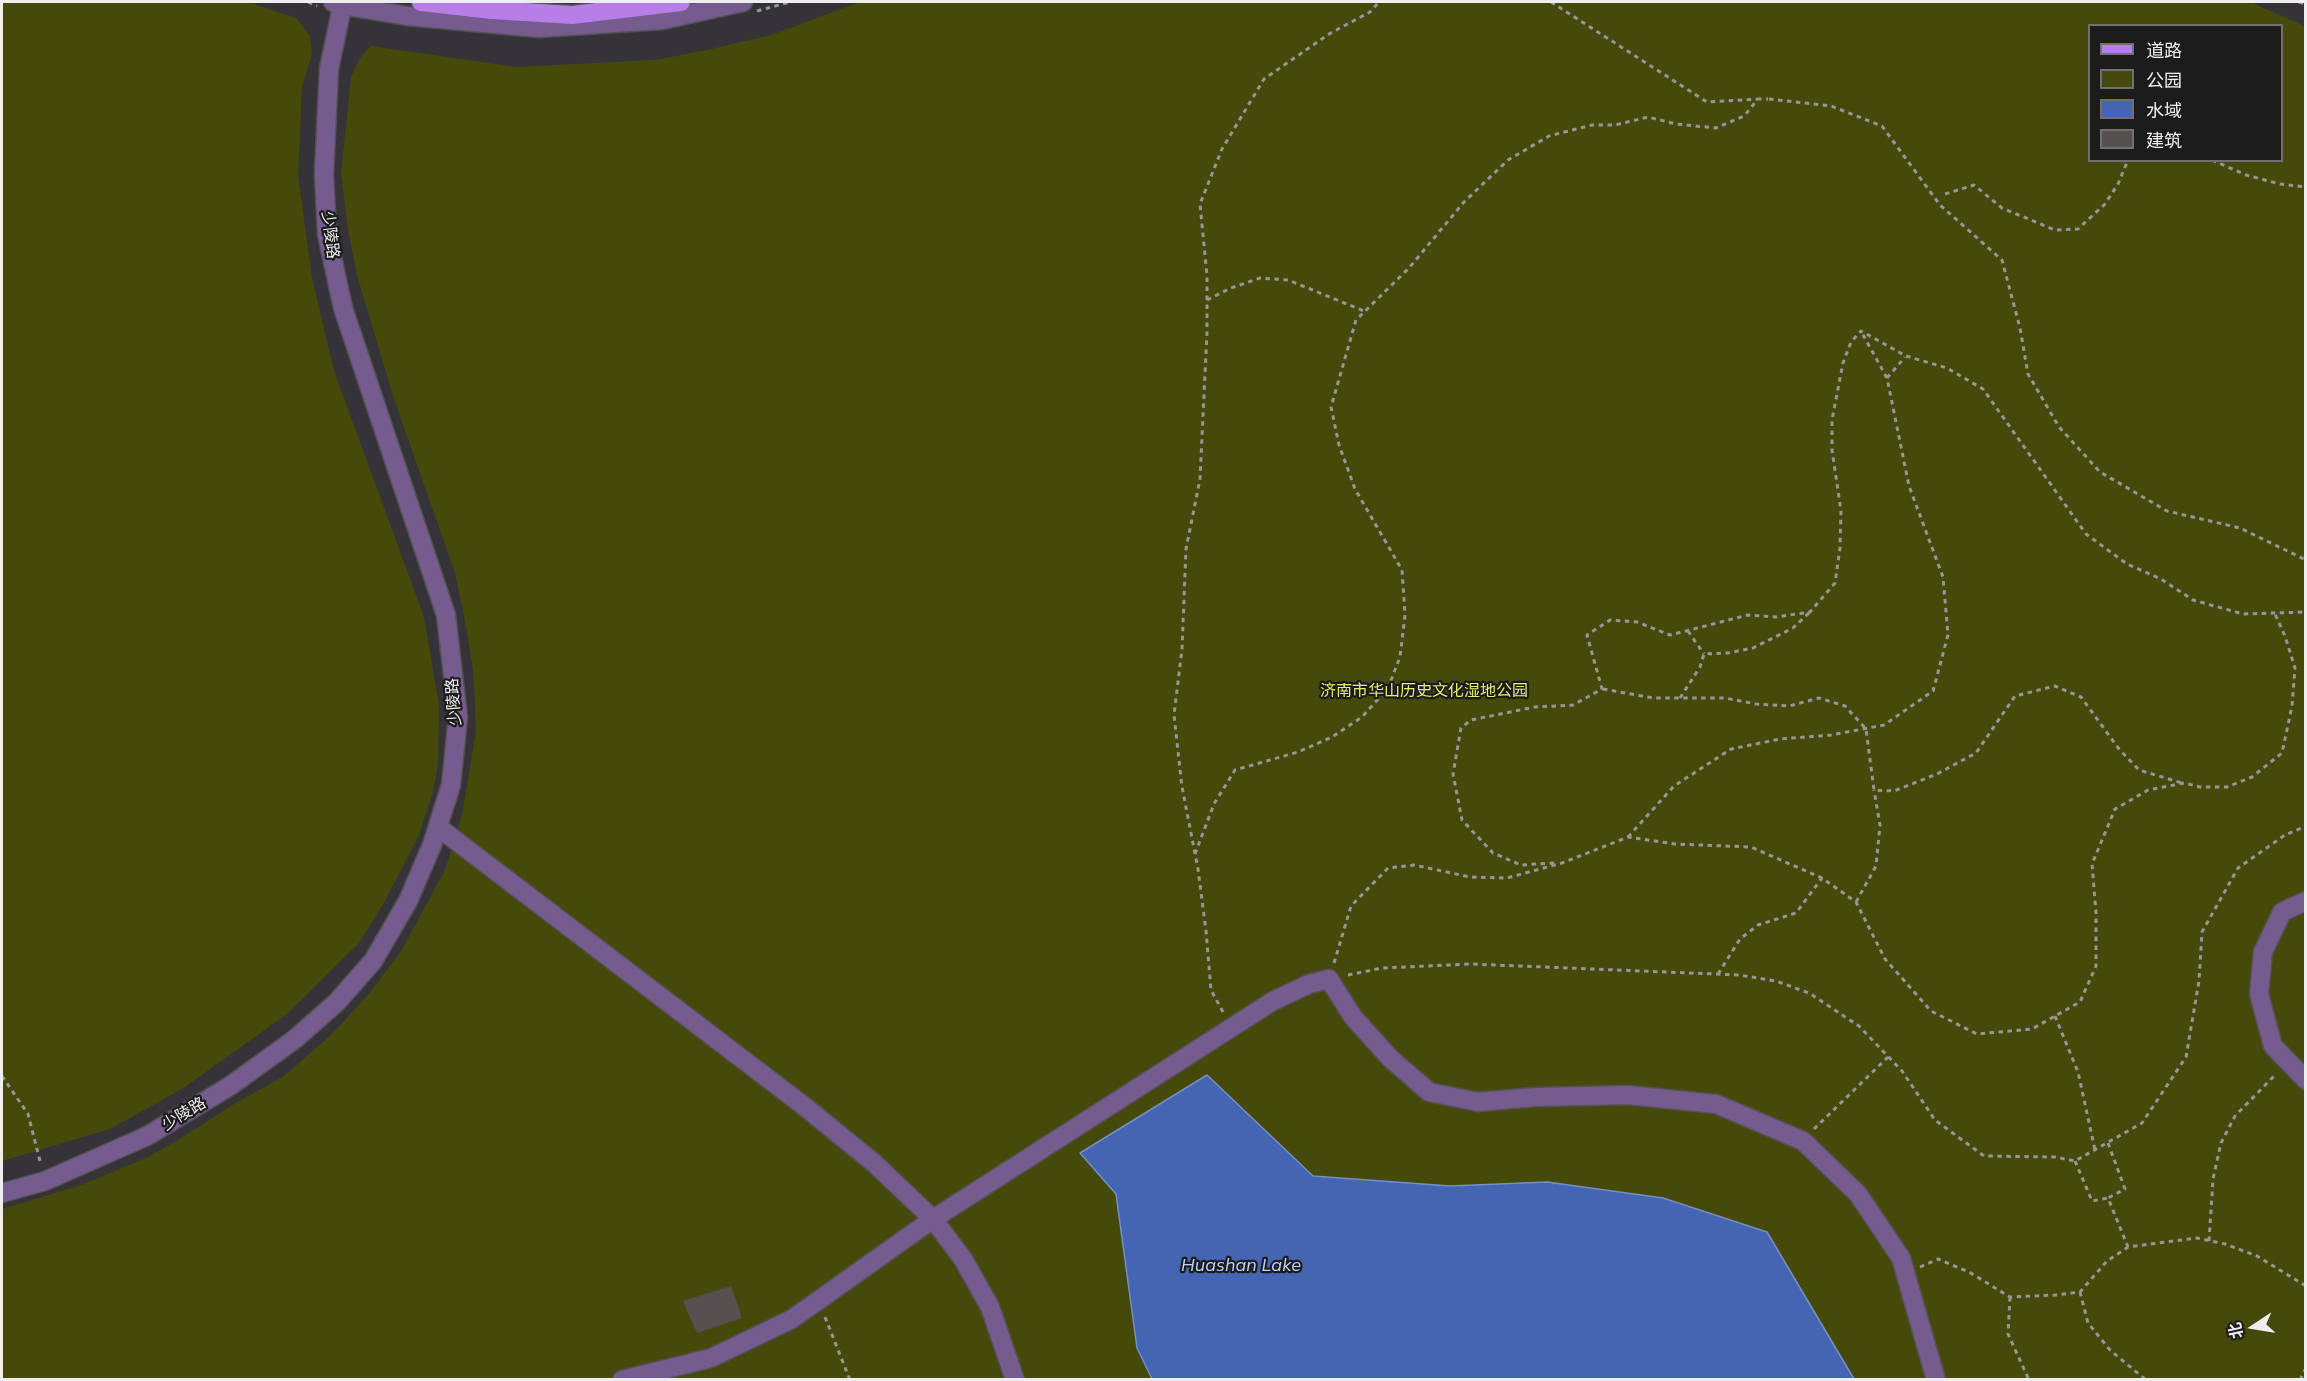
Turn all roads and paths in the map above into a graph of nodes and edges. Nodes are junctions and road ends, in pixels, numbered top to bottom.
1 (421, 2) edge
2 (681, 2) edge
3 (743, 2) edge
4 (1379, 2) edge
5 (1551, 2) edge
6 (2299, 2) edge
7 (339, 3) edge
8 (2306, 4) edge
9 (1758, 99) junction
10 (2127, 162) edge
11 (2217, 162) edge
12 (2306, 187) edge
13 (1945, 194) dead end
14 (1207, 300) junction
15 (1364, 310) junction
16 (1861, 331) junction
17 (1906, 356) junction
18 (1887, 378) junction
19 (2306, 560) edge
20 (1810, 612) junction
21 (2306, 612) edge
22 (2275, 614) junction
23 (1689, 631) junction
24 (1704, 654) junction
25 (1602, 689) junction
26 (1680, 698) junction
27 (1866, 729) junction
28 (2184, 783) junction
29 (1874, 790) junction
30 (438, 826) junction
31 (2306, 826) edge
32 (1628, 837) junction
33 (1195, 854) junction
34 (1562, 862) junction
35 (1822, 878) junction
36 (2306, 901) edge
37 (1856, 902) junction
38 (1718, 974) junction
39 (1329, 980) junction
40 (2055, 1016) junction
41 (1231, 1028) junction
42 (1888, 1057) junction
43 (2287, 1061) junction
44 (2, 1076) edge
45 (2306, 1080) edge
46 (1803, 1141) junction
47 (2108, 1143) junction
48 (2095, 1150) junction
49 (2075, 1161) junction
50 (45, 1181) junction
51 (2, 1193) edge
52 (2108, 1198) junction
53 (933, 1219) junction
54 (2209, 1241) junction
55 (2128, 1247) junction
56 (1913, 1270) dead end
57 (2306, 1286) edge
58 (2080, 1292) junction
59 (2010, 1297) junction
60 (819, 1300) junction
61 (2306, 1368) edge
62 (622, 1380) edge
63 (850, 1380) edge
64 (1015, 1380) edge
65 (1936, 1380) edge
66 (2029, 1380) edge
67 (2146, 1380) edge
68 (2300, 1380) edge

1 - 2 main road
3 - 7 street
4 - 14 path
5 - 9 path
6 - 8 path
7 - 30 street, 少陵路
9 - 15 path
9 - 19 path
10 - 13 path
11 - 12 path
14 - 15 path
14 - 33 path
15 - 33 path
16 - 17 path
16 - 18 path
16 - 20 path
17 - 18 path
17 - 22 path
18 - 27 path
20 - 23 path
20 - 24 path
21 - 22 path
22 - 28 path
23 - 24 path
23 - 25 path
24 - 26 path
25 - 26 path
25 - 34 path
26 - 27 path
27 - 29 path
27 - 32 path
28 - 29 path
28 - 40 path
29 - 37 path
30 - 50 street, 少陵路
30 - 53 street
31 - 47 path
32 - 34 path
32 - 35 path
33 - 41 path
34 - 39 path
35 - 37 path
35 - 38 path
36 - 43 street
37 - 40 path
38 - 39 path
38 - 42 path
39 - 41 street
39 - 46 street
40 - 48 path
41 - 53 street
42 - 46 path
42 - 49 path
43 - 45 street
43 - 54 path
44 - 50 path
46 - 65 street
47 - 48 path
47 - 52 path
48 - 49 path
49 - 52 path
50 - 51 street, 少陵路
52 - 55 path
53 - 60 street
53 - 64 street
54 - 55 path
54 - 57 path
55 - 58 path
56 - 59 path
58 - 59 path
58 - 67 path
59 - 66 path
60 - 62 street
60 - 63 path
61 - 68 path

